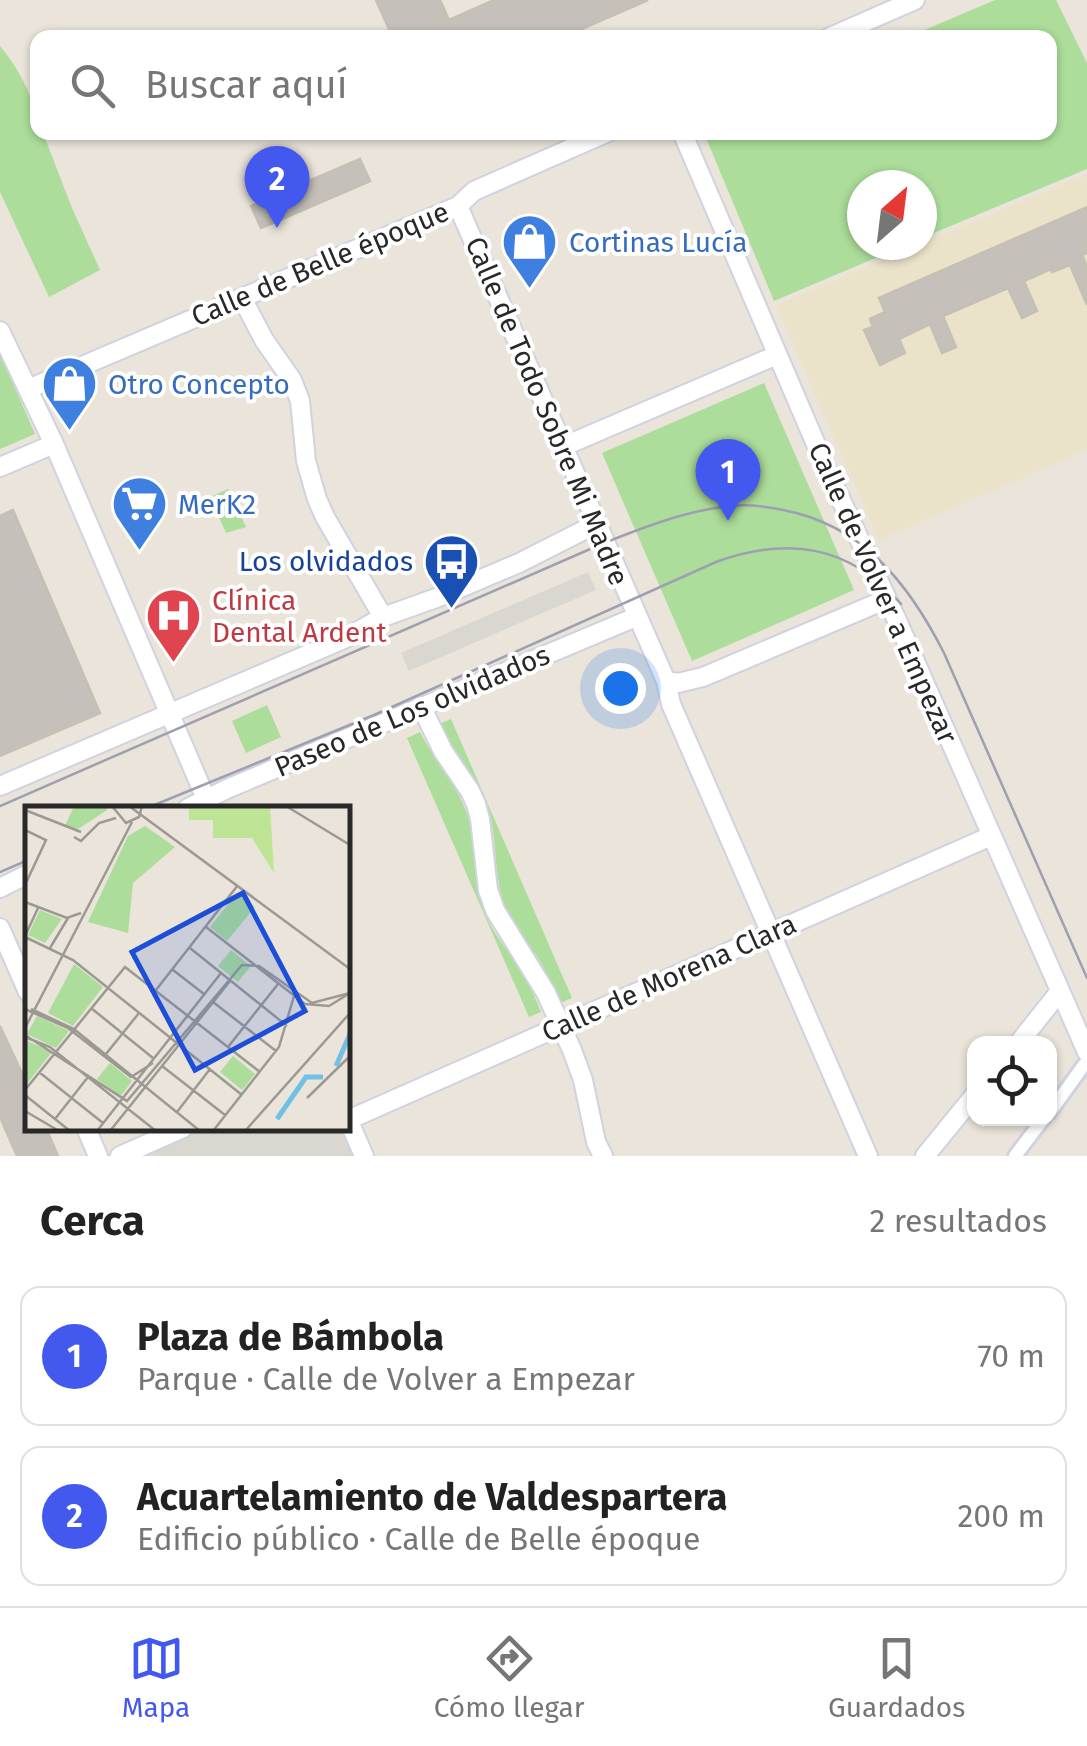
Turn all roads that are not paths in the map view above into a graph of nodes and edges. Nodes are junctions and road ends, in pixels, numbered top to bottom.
1 (916, 0) edge
2 (847, 30) edge
3 (590, 140) edge
4 (685, 140) edge
5 (458, 206) junction
6 (242, 298) junction
7 (1, 337) edge
8 (777, 355) junction
9 (28, 389) junction
10 (54, 444) junction
11 (562, 447) junction
12 (0, 468) edge
13 (596, 524) junction
14 (887, 599) junction
15 (383, 617) junction
16 (636, 617) junction
17 (666, 681) junction
18 (422, 708) junction
19 (169, 713) junction
20 (0, 786) edge
21 (208, 804) edge
22 (990, 836) junction
23 (25, 876) edge
24 (0, 888) edge
25 (0, 928) edge
26 (772, 933) junction
27 (25, 985) edge
28 (1060, 991) junction
29 (561, 1026) junction
30 (1024, 1036) edge
31 (1086, 1058) edge
32 (1057, 1102) edge
33 (967, 1105) edge
34 (350, 1119) edge
35 (350, 1124) edge
36 (1038, 1126) edge
37 (87, 1131) edge
38 (176, 1131) edge
39 (98, 1156) edge
40 (120, 1156) edge
41 (364, 1156) edge
42 (603, 1156) edge
43 (868, 1156) edge
44 (925, 1156) edge
45 (1015, 1156) edge

1 - 2 street
3 - 5 street, Calle de Belle époque
4 - 8 street, Calle de Volver a Empezar
5 - 6 street, Calle de Belle époque
5 - 11 street, Calle de Todo Sobre Mi Madre
6 - 9 street, Calle de Belle époque
6 - 15 street
7 - 9 street
8 - 11 street
8 - 14 street, Calle de Volver a Empezar
9 - 10 street
10 - 12 street
10 - 19 street
11 - 13 street, Calle de Todo Sobre Mi Madre
13 - 15 street
13 - 16 street, Calle de Todo Sobre Mi Madre
14 - 17 street
14 - 22 street, Calle de Volver a Empezar
15 - 19 street
16 - 17 street, Calle de Todo Sobre Mi Madre
16 - 18 street, Paseo de Los olvidados
17 - 26 street, Calle de Todo Sobre Mi Madre
18 - 21 street, Paseo de Los olvidados
18 - 29 street
19 - 20 street
19 - 21 street
22 - 26 street, Calle de Morena Clara
22 - 28 street, Calle de Volver a Empezar
23 - 24 street
25 - 27 street
26 - 29 street, Calle de Morena Clara
26 - 43 street, Calle de Todo Sobre Mi Madre
28 - 30 street
28 - 31 street, Calle de Volver a Empezar
29 - 34 street, Calle de Morena Clara
29 - 42 street
31 - 32 street
33 - 44 street
35 - 41 street
36 - 45 street
37 - 39 street
38 - 40 street

